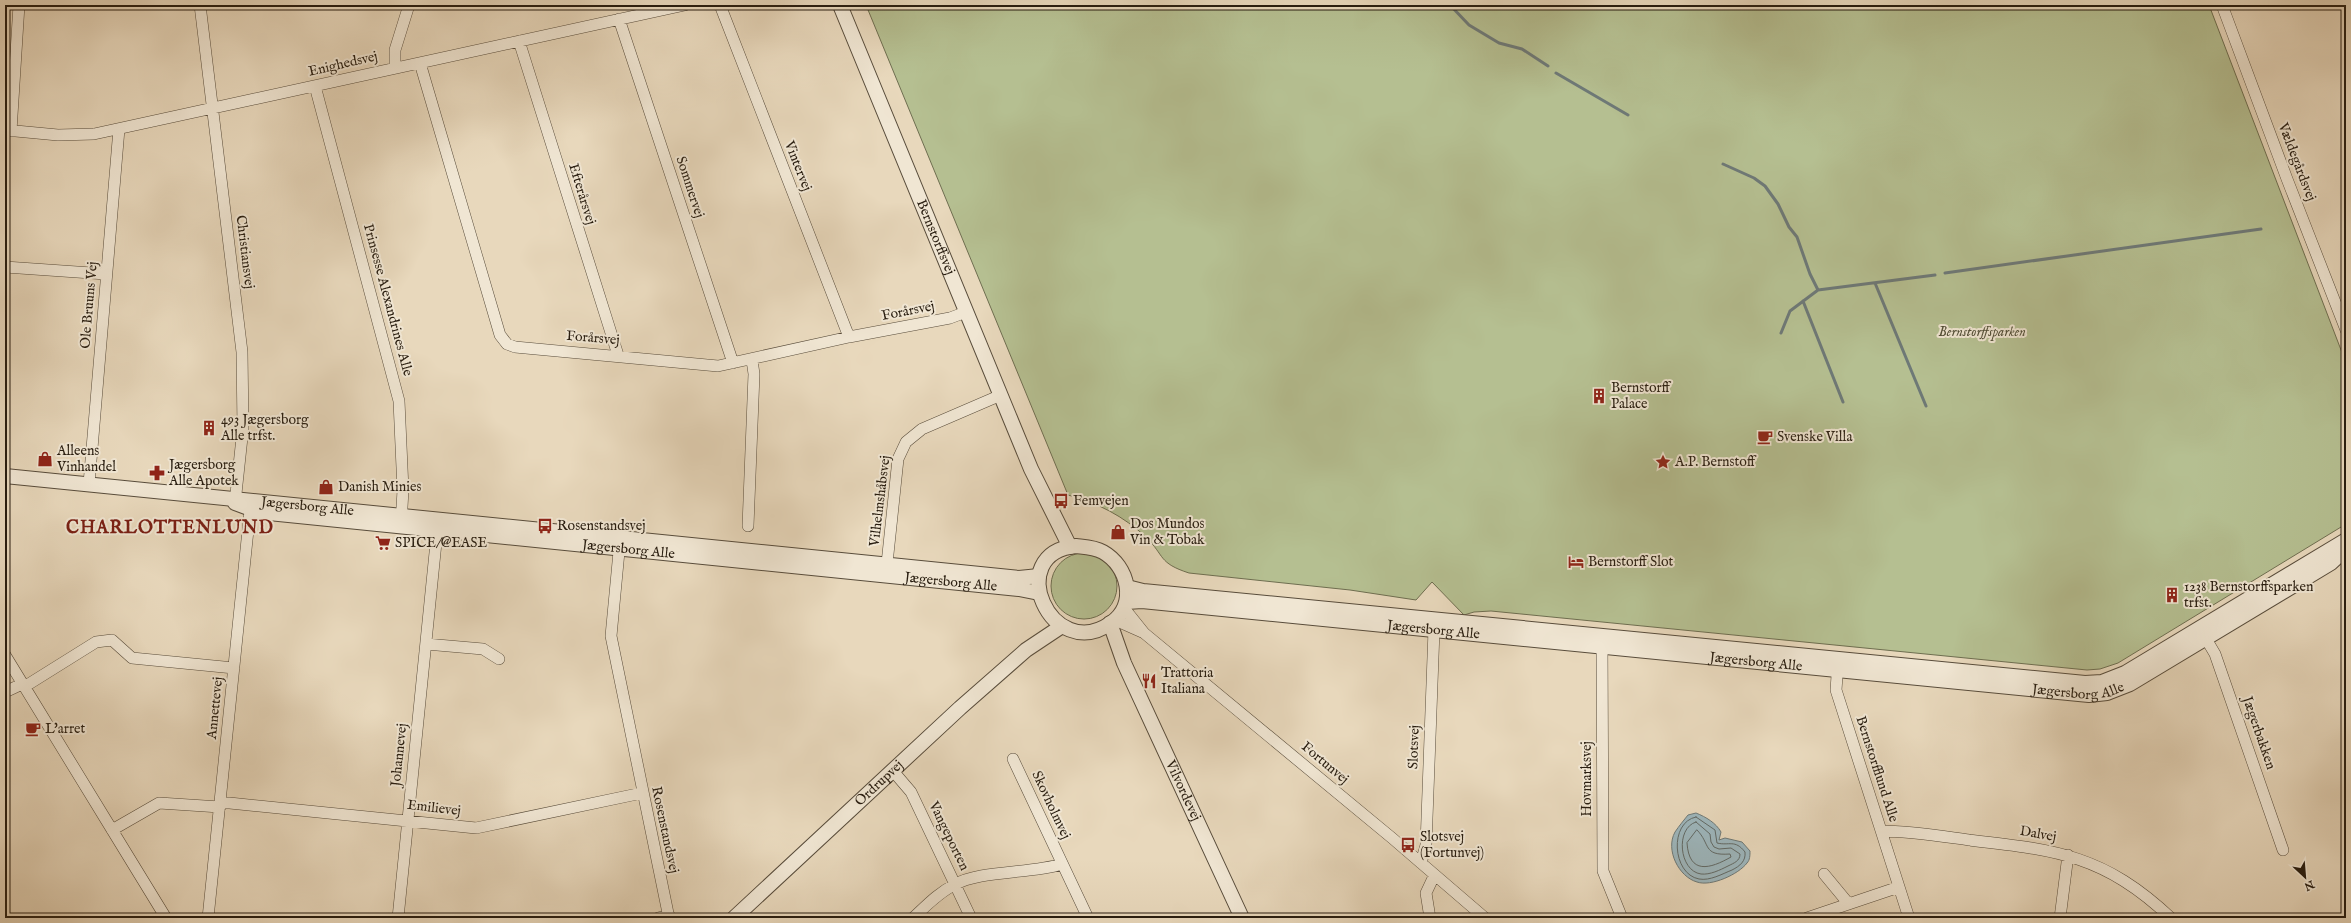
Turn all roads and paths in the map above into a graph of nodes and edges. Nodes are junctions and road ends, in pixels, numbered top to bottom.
1 (19, 5) edge
2 (200, 5) edge
3 (409, 5) edge
4 (685, 5) edge
5 (720, 5) edge
6 (840, 5) edge
7 (2222, 5) edge
8 (619, 19) junction
9 (519, 41) junction
10 (420, 63) junction
11 (395, 68) junction
12 (315, 86) junction
13 (212, 108) junction
14 (119, 129) junction
15 (8, 130) edge
16 (5, 267) edge
17 (106, 274) junction
18 (966, 312) junction
19 (2346, 330) edge
20 (848, 337) junction
21 (618, 356) junction
22 (752, 360) junction
23 (733, 363) junction
24 (1001, 395) junction
25 (5, 476) edge
26 (89, 484) junction
27 (235, 501) junction
28 (251, 505) junction
29 (749, 507) junction
30 (760, 507) dead end
31 (401, 521) junction
32 (438, 525) junction
33 (748, 526) dead end
34 (2346, 540) edge
35 (620, 543) junction
36 (1064, 549) junction
37 (2346, 549) edge
38 (887, 570) junction
39 (1039, 576) junction
40 (1127, 587) junction
41 (1039, 593) junction
42 (1125, 605) junction
43 (1049, 614) junction
44 (1108, 624) junction
45 (1062, 626) junction
46 (1434, 630) junction
47 (1144, 633) junction
48 (2203, 633) junction
49 (1602, 642) junction
50 (426, 644) junction
51 (1026, 650) junction
52 (5, 655) edge
53 (499, 659) dead end
54 (1838, 665) junction
55 (234, 668) junction
56 (23, 685) junction
57 (5, 692) edge
58 (1013, 759) dead end
59 (893, 771) junction
60 (642, 793) junction
61 (220, 804) junction
62 (408, 820) junction
63 (112, 830) junction
64 (1881, 831) junction
65 (2284, 850) dead end
66 (2068, 855) junction
67 (1062, 864) junction
68 (1421, 864) junction
69 (1824, 874) dead end
70 (1434, 876) junction
71 (955, 884) junction
72 (1899, 887) junction
73 (1848, 904) junction
74 (665, 917) edge
75 (166, 918) edge
76 (208, 918) edge
77 (398, 918) edge
78 (734, 918) edge
79 (913, 918) edge
80 (972, 918) edge
81 (1088, 918) edge
82 (1242, 918) edge
83 (1430, 918) edge
84 (1485, 918) edge
85 (1622, 918) edge
86 (1807, 918) edge
87 (1909, 918) edge
88 (2060, 918) edge
89 (2171, 918) edge

1 - 15 street
2 - 13 street, Christiansvej
3 - 11 street
4 - 8 street, Enighedsvej
5 - 20 street, Vintervej
6 - 18 street, Bernstorffsvej
7 - 19 street, Vældegårdsvej
8 - 9 street, Enighedsvej
8 - 23 street, Sommervej
9 - 10 street, Enighedsvej
9 - 21 street, Efterårsvej
10 - 11 street, Enighedsvej
10 - 21 street, Forårsvej
11 - 12 street, Enighedsvej
12 - 13 street, Enighedsvej
12 - 31 street, Prinsesse Alexandrines Alle
13 - 14 street, Enighedsvej
13 - 27 street, Christiansvej
14 - 15 street, Enighedsvej
14 - 17 street, Ole Bruuns Vej
16 - 17 street
17 - 26 street, Ole Bruuns Vej
18 - 20 street, Forårsvej
18 - 24 street, Bernstorffsvej
20 - 22 street, Forårsvej
21 - 23 street, Forårsvej
22 - 23 street, Forårsvej
22 - 29 street
24 - 36 street, Bernstorffsvej
24 - 38 street, Vilhelmshåbsvej
25 - 26 street, Jægersborg Alle
26 - 27 street, Jægersborg Alle
27 - 28 street, Jægersborg Alle
28 - 31 street, Jægersborg Alle
28 - 55 street, Annettevej
29 - 30 street
29 - 33 street
31 - 32 street, Jægersborg Alle
32 - 35 street, Jægersborg Alle
32 - 50 street, Johannevej
34 - 48 street, Jægersborg Alle
35 - 38 street, Jægersborg Alle
35 - 60 street, Rosenstandsvej
36 - 39 street
36 - 40 street
37 - 48 street, Jægersborg Alle
38 - 39 street, Jægersborg Alle
38 - 41 street, Jægersborg Alle
39 - 41 street
40 - 42 street
40 - 49 street, Jægersborg Alle
41 - 43 street
42 - 44 street
42 - 46 street, Jægersborg Alle
42 - 47 street, Fortunvej
43 - 45 street
43 - 51 street, Ordrupvej
44 - 45 street
44 - 47 street, Fortunvej
44 - 82 street, Vilvordevej
45 - 51 street, Ordrupvej
46 - 49 street, Jægersborg Alle
46 - 68 street, Slotsvej
47 - 68 street, Fortunvej
48 - 54 street, Jægersborg Alle
48 - 65 street, Jægerbakken
49 - 54 street, Jægersborg Alle
49 - 85 street, Hovmarksvej
50 - 53 street
50 - 62 street, Johannevej
51 - 59 street, Ordrupvej
52 - 56 street
54 - 64 street, Bernstorfflund Alle
55 - 56 street
55 - 61 street, Annettevej
56 - 57 street
56 - 63 street
58 - 67 street, Skovholmvej
59 - 71 street, Vangeporten
59 - 78 street, Ordrupvej
60 - 62 street, Emilievej
60 - 74 street, Rosenstandsvej
61 - 62 street, Emilievej
61 - 63 street, Emilievej
61 - 76 street, Annettevej
62 - 77 street, Johannevej
63 - 75 street
64 - 66 street, Dalvej
64 - 72 street, Bernstorfflund Alle
66 - 88 street
66 - 89 street, Dalvej
67 - 71 street
67 - 81 street, Skovholmvej
68 - 70 street, Fortunvej
69 - 73 street
70 - 83 street
70 - 84 street, Fortunvej
71 - 79 street
71 - 80 street, Vangeporten
72 - 73 street
72 - 87 street, Bernstorfflund Alle
73 - 86 street

